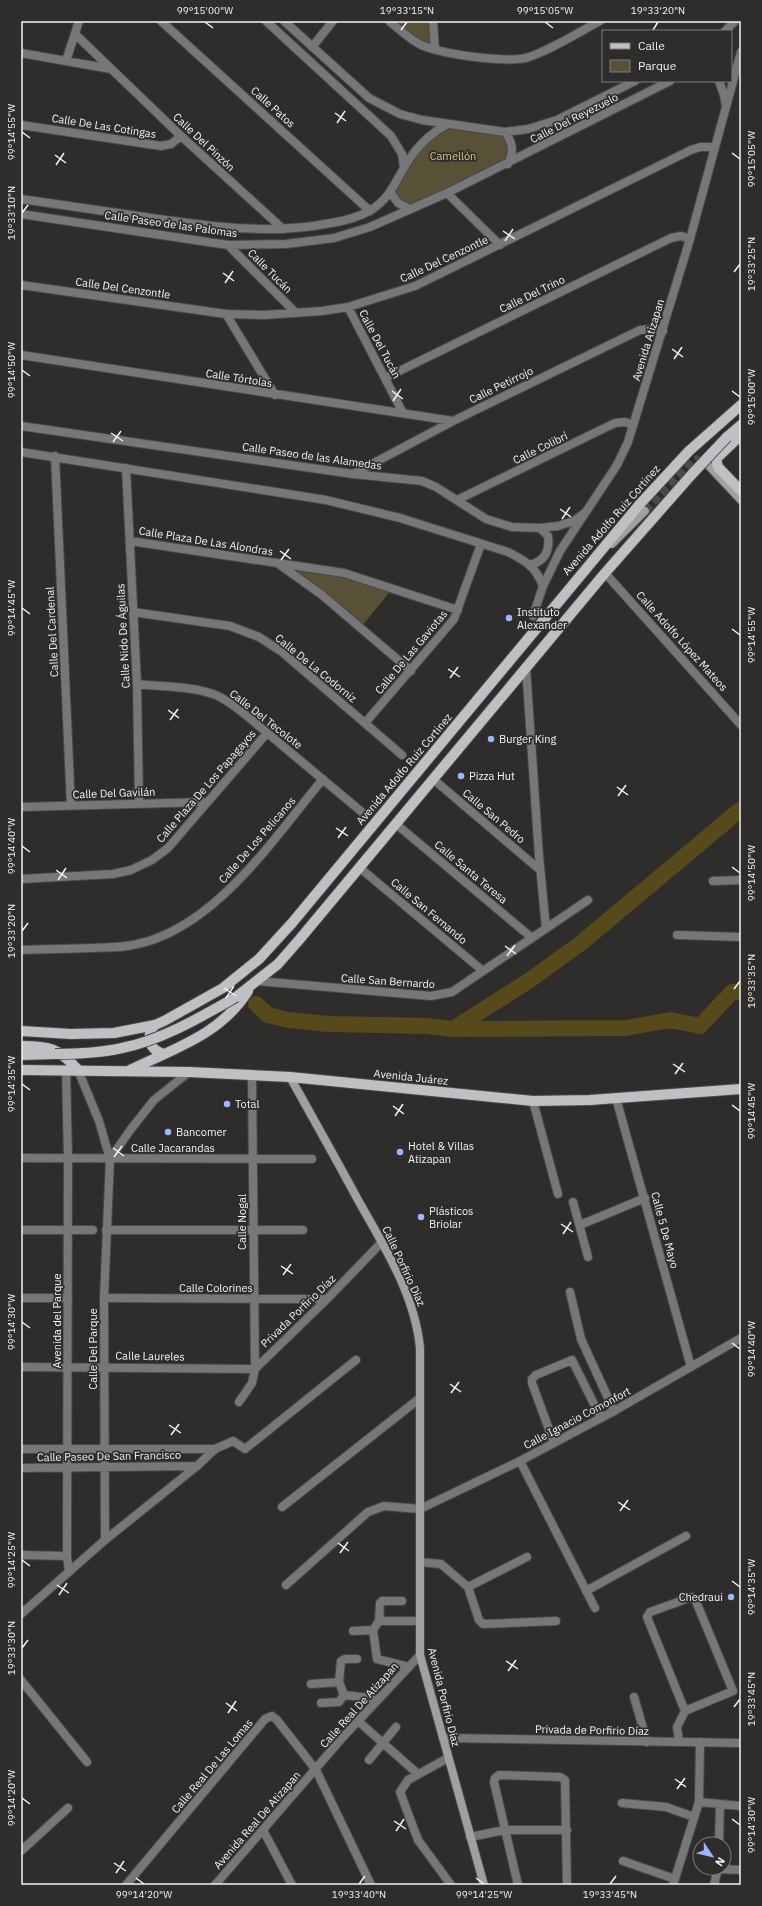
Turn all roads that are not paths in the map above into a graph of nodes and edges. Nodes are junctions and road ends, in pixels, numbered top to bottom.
1 (79, 21) edge
2 (161, 21) edge
3 (266, 21) edge
4 (284, 21) edge
5 (333, 21) edge
6 (389, 21) edge
7 (433, 21) edge
8 (600, 21) edge
9 (735, 21) edge
10 (726, 30) edge
11 (75, 34) junction
12 (312, 47) junction
13 (435, 49) junction
14 (741, 52) edge
15 (21, 53) edge
16 (66, 61) junction
17 (112, 70) junction
18 (633, 82) edge
19 (668, 82) edge
20 (718, 82) edge
21 (726, 106) junction
22 (448, 124) junction
23 (21, 125) edge
24 (505, 132) junction
25 (181, 136) junction
26 (714, 147) junction
27 (508, 164) junction
28 (404, 167) junction
29 (391, 193) junction
30 (447, 193) junction
31 (21, 199) edge
32 (410, 209) junction
33 (370, 211) junction
34 (21, 214) edge
35 (283, 229) junction
36 (690, 239) junction
37 (228, 245) junction
38 (500, 245) junction
39 (21, 285) edge
40 (348, 307) junction
41 (296, 313) junction
42 (226, 314) junction
43 (663, 331) junction
44 (21, 356) edge
45 (385, 378) junction
46 (275, 395) junction
47 (741, 404) edge
48 (403, 413) junction
49 (453, 421) junction
50 (633, 425) junction
51 (741, 425) edge
52 (21, 426) edge
53 (741, 435) edge
54 (21, 452) edge
55 (54, 456) junction
56 (710, 467) dead end
57 (126, 468) junction
58 (353, 474) junction
59 (741, 491) edge
60 (457, 500) junction
61 (741, 500) edge
62 (645, 511) tunnel mouth
63 (586, 512) junction
64 (540, 528) junction
65 (130, 541) junction
66 (481, 544) junction
67 (277, 564) junction
68 (530, 565) junction
69 (581, 573) junction
70 (605, 573) junction
71 (543, 586) junction
72 (458, 610) junction
73 (133, 612) junction
74 (533, 616) dead end
75 (526, 668) junction
76 (411, 670) junction
77 (137, 684) junction
78 (365, 723) junction
79 (741, 726) edge
80 (267, 733) junction
81 (402, 755) dead end
82 (323, 779) junction
83 (433, 779) junction
84 (207, 802) junction
85 (140, 803) junction
86 (71, 806) junction
87 (21, 807) edge
88 (363, 813) dead end
89 (396, 824) junction
90 (360, 868) junction
91 (540, 870) junction
92 (21, 879) edge
93 (741, 880) edge
94 (713, 881) dead end
95 (588, 900) dead end
96 (546, 928) junction
97 (677, 935) dead end
98 (741, 937) edge
99 (532, 938) junction
100 (21, 950) edge
101 (483, 971) junction
102 (254, 984) junction
103 (154, 1025) junction
104 (21, 1031) edge
105 (21, 1046) edge
106 (164, 1054) junction
107 (21, 1056) edge
108 (21, 1070) edge
109 (66, 1070) junction
110 (78, 1070) junction
111 (126, 1071) junction
112 (189, 1072) junction
113 (252, 1076) junction
114 (290, 1078) junction
115 (741, 1088) edge
116 (616, 1098) junction
117 (533, 1101) junction
118 (21, 1158) edge
119 (68, 1158) junction
120 (110, 1159) junction
121 (253, 1159) junction
122 (312, 1159) dead end
123 (558, 1194) dead end
124 (645, 1198) junction
125 (573, 1202) dead end
126 (580, 1225) junction
127 (254, 1229) junction
128 (21, 1230) edge
129 (67, 1230) junction
130 (93, 1230) dead end
131 (106, 1230) junction
132 (303, 1230) dead end
133 (382, 1242) junction
134 (588, 1257) dead end
135 (570, 1292) dead end
136 (21, 1298) edge
137 (68, 1298) junction
138 (104, 1298) junction
139 (253, 1299) junction
140 (327, 1299) junction
141 (741, 1338) edge
142 (356, 1360) dead end
143 (68, 1366) junction
144 (104, 1366) junction
145 (21, 1367) edge
146 (691, 1368) junction
147 (255, 1369) junction
148 (420, 1398) junction
149 (239, 1402) dead end
150 (614, 1411) junction
151 (601, 1418) junction
152 (554, 1443) junction
153 (21, 1448) edge
154 (105, 1448) junction
155 (68, 1449) junction
156 (215, 1449) junction
157 (520, 1461) junction
158 (198, 1466) junction
159 (21, 1468) edge
160 (106, 1468) junction
161 (67, 1469) junction
162 (282, 1506) dead end
163 (420, 1509) junction
164 (686, 1536) dead end
165 (105, 1540) junction
166 (21, 1555) edge
167 (67, 1556) junction
168 (527, 1557) dead end
169 (420, 1562) junction
170 (69, 1572) junction
171 (286, 1585) dead end
172 (468, 1587) junction
173 (586, 1591) junction
174 (402, 1601) dead end
175 (595, 1608) dead end
176 (21, 1614) edge
177 (379, 1621) junction
178 (420, 1621) junction
179 (556, 1621) dead end
180 (373, 1630) junction
181 (353, 1632) dead end
182 (420, 1655) junction
183 (357, 1659) dead end
184 (408, 1667) junction
185 (21, 1680) edge
186 (339, 1682) junction
187 (311, 1684) dead end
188 (344, 1695) junction
189 (634, 1697) dead end
190 (378, 1699) junction
191 (321, 1703) dead end
192 (685, 1712) junction
193 (358, 1721) junction
194 (396, 1727) dead end
195 (443, 1738) junction
196 (384, 1742) junction
197 (648, 1742) junction
198 (679, 1742) junction
199 (700, 1742) junction
200 (741, 1743) edge
201 (448, 1758) junction
202 (369, 1760) dead end
203 (87, 1762) dead end
204 (316, 1770) junction
205 (418, 1774) junction
206 (699, 1802) junction
207 (622, 1803) dead end
208 (720, 1804) junction
209 (741, 1806) edge
210 (68, 1808) dead end
211 (694, 1817) junction
212 (263, 1830) junction
213 (505, 1830) junction
214 (567, 1830) junction
215 (719, 1836) edge
216 (470, 1837) junction
217 (21, 1851) edge
218 (623, 1861) dead end
219 (674, 1882) edge
220 (217, 1884) edge
221 (126, 1885) edge
222 (292, 1885) edge
223 (371, 1885) edge
224 (451, 1885) edge
225 (484, 1885) edge
226 (518, 1885) edge
227 (567, 1885) edge

1 - 11 street
2 - 33 street, Calle Patos
3 - 28 street
4 - 12 street
5 - 12 street
6 - 13 street
7 - 13 street
8 - 13 street
9 - 10 street
11 - 16 street
11 - 17 street, Calle Del Pinzón
12 - 22 street
14 - 21 street, Avenida Atizapan
15 - 16 street
16 - 17 street
17 - 25 street, Calle Del Pinzón
18 - 24 street, Calle Del Reyezuelo
19 - 27 street, Calle Del Reyezuelo
20 - 21 street
21 - 26 street, Avenida Atizapan
22 - 24 street
22 - 28 street, Calle Paseo de las Palomas
23 - 25 street, Calle De Las Cotingas
24 - 27 street
25 - 35 street, Calle Del Pinzón
26 - 36 street, Avenida Atizapan
26 - 38 street, Calle Del Cenzontle
27 - 30 street, Calle Paseo de las Palomas
28 - 29 street, Calle Paseo de las Palomas
29 - 32 street
29 - 33 street, Calle Paseo de las Palomas
30 - 32 street, Calle Paseo de las Palomas
30 - 38 street
31 - 35 street, Calle Paseo de las Palomas
32 - 37 street, Calle Paseo de las Palomas
33 - 35 street, Calle Paseo de las Palomas
34 - 37 street, Calle Paseo de las Palomas
36 - 43 street, Avenida Atizapan
36 - 45 street, Calle Del Trino
37 - 41 street, Calle Tucán
38 - 40 street, Calle Del Cenzontle
39 - 42 street, Calle Del Cenzontle
40 - 41 street, Calle Del Cenzontle
40 - 45 street, Calle Del Tucán
41 - 42 street, Calle Del Cenzontle
42 - 46 street
43 - 49 street, Calle Petirrojo
43 - 50 street, Avenida Atizapan
44 - 46 street, Calle Tórtolas
45 - 48 street, Calle Del Tucán
46 - 48 street, Calle Tórtolas
47 - 69 main road, Avenida Adolfo Ruiz Cortinez
48 - 49 street, Calle Tórtolas
49 - 58 street, Calle Petirrojo
50 - 60 street, Calle Colibrí
50 - 63 street, Avenida Atizapan
51 - 70 main road, bridge
52 - 58 street, Calle Paseo de las Alamedas
53 - 59 main road
54 - 55 street
55 - 57 street
55 - 86 street, Calle Del Cardenal
56 - 61 main road
57 - 65 street, Calle Nido De Águilas
57 - 66 street
58 - 60 street, Calle Paseo de las Alamedas
60 - 64 street, Calle Paseo de las Alamedas
62 - 69 main road
63 - 64 street, Calle Paseo de las Alamedas
63 - 71 street, Avenida Atizapan
64 - 68 street
65 - 67 street, Calle Plaza De Las Alondras
65 - 73 street, Calle Nido De Águilas
66 - 68 street
66 - 72 street, Calle De Las Gaviotas
67 - 72 street, Calle Plaza De Las Alondras
67 - 76 street, Calle Plaza De Las Alondras
68 - 71 street
69 - 103 main road, Avenida Adolfo Ruiz Cortinez
70 - 75 main road
70 - 79 street, Calle Adolfo López Mateos
71 - 74 street, Avenida Atizapan
72 - 76 street, Calle De Las Gaviotas
73 - 77 street, Calle Nido De Águilas
73 - 78 street, Calle De La Codorniz
75 - 83 main road
75 - 91 street
76 - 78 street, Calle De Las Gaviotas
77 - 80 street, Calle Del Tecolote
77 - 85 street, Calle Nido De Águilas
78 - 81 street, Calle De La Codorniz
80 - 82 street, Calle Del Tecolote
80 - 84 street, Calle Plaza De Los Papagayos
82 - 88 street, Calle Del Tecolote
82 - 100 street, Calle De Los Pelicanos
83 - 89 main road
83 - 91 street, Calle San Pedro
84 - 85 street, Calle Del Gavilán
84 - 92 street, Calle Plaza De Los Papagayos
85 - 86 street, Calle Del Gavilán
86 - 87 street, Calle Del Gavilán
89 - 90 main road
89 - 99 street, Calle Santa Teresa
90 - 101 street, Calle San Fernando
90 - 102 main road
91 - 96 street
93 - 94 street
95 - 96 street, Calle San Bernardo
96 - 99 street, Calle San Bernardo
97 - 98 street
99 - 101 street, Calle San Bernardo
101 - 102 street, Calle San Bernardo
102 - 106 main road
102 - 107 main road, bridge
103 - 104 main road, Avenida Adolfo Ruiz Cortinez
103 - 106 main road
105 - 110 main road
106 - 111 main road
108 - 109 main road
109 - 110 main road
109 - 119 street, Avenida del Parque
110 - 111 main road, Avenida Juárez
110 - 120 street, Calle Del Parque
111 - 112 main road, Avenida Juárez
112 - 113 main road, Avenida Juárez
112 - 120 street
113 - 114 main road, Avenida Juárez
113 - 121 street, Calle Nogal
114 - 117 main road, Avenida Juárez
114 - 133 main road, Calle Porfirio Díaz
115 - 116 main road, Avenida Juárez
116 - 117 main road, Avenida Juárez
116 - 124 street, Calle 5 De Mayo
117 - 123 street
118 - 119 street, Calle Jacarandas
119 - 120 street, Calle Jacarandas
119 - 129 street, Avenida del Parque
120 - 121 street, Calle Jacarandas
120 - 131 street, Calle Del Parque
121 - 122 street, Calle Jacarandas
121 - 127 street, Calle Nogal
124 - 126 street
124 - 146 street, Calle 5 De Mayo
125 - 126 street
126 - 134 street
127 - 131 street
127 - 132 street
127 - 139 street, Calle Nogal
128 - 129 street
129 - 130 street
129 - 137 street, Avenida del Parque
131 - 138 street, Calle Del Parque
133 - 140 street, Privada Porfirio Díaz
133 - 148 main road, Calle Porfirio Díaz
135 - 150 street
136 - 137 street
137 - 143 street, Avenida del Parque
138 - 139 street, Calle Colorines
138 - 144 street, Calle Del Parque
139 - 140 street, Calle Colorines
139 - 147 street, Calle Nogal
140 - 147 street, Privada Porfirio Díaz
141 - 146 street, Calle Ignacio Comonfort
142 - 156 street
143 - 144 street, Calle Laureles
143 - 145 street, Calle Laureles
143 - 155 street, Avenida del Parque
144 - 147 street, Calle Laureles
144 - 154 street, Calle Del Parque
146 - 150 street, Calle Ignacio Comonfort
147 - 149 street, Privada Porfirio Díaz
148 - 162 street
148 - 163 main road, Calle Porfirio Díaz
150 - 151 street, Calle Ignacio Comonfort
151 - 152 street, Calle Ignacio Comonfort
151 - 152 street
152 - 157 street, Calle Ignacio Comonfort
153 - 155 street, Calle Paseo De San Francisco
154 - 155 street, Calle Paseo De San Francisco
154 - 156 street, Calle Paseo De San Francisco
154 - 160 street, Calle Del Parque
155 - 161 street, Avenida del Parque
156 - 158 street
157 - 163 street, Calle Ignacio Comonfort
157 - 173 street
158 - 160 street, Calle Paseo De San Francisco
158 - 165 street
159 - 161 street, Calle Paseo De San Francisco
160 - 161 street, Calle Paseo De San Francisco
160 - 165 street, Calle Del Parque
161 - 167 street, Avenida del Parque
163 - 169 main road, Avenida Porfirio Díaz
163 - 171 street
164 - 173 street
165 - 170 street
166 - 167 street
167 - 170 street, Avenida del Parque
168 - 172 street
169 - 172 street
169 - 178 main road, Avenida Porfirio Díaz
170 - 176 street
172 - 179 street
173 - 175 street
174 - 177 street
177 - 178 street
177 - 180 street
178 - 182 main road, Avenida Porfirio Díaz
180 - 181 street
180 - 184 street
182 - 184 street, Calle Real De Atizapan
182 - 195 main road, Avenida Porfirio Díaz
183 - 186 street
184 - 190 street, Calle Real De Atizapan
185 - 203 street
186 - 187 street
186 - 188 street
188 - 190 street
188 - 191 street
189 - 197 street
190 - 193 street, Calle Real De Atizapan
192 - 192 street
192 - 198 street
193 - 196 street
193 - 204 street, Calle Real De Atizapan
194 - 196 street
195 - 197 street, Privada de Porfirio Díaz
195 - 201 main road, Avenida Porfirio Díaz
196 - 202 street
196 - 205 street
197 - 198 street, Privada de Porfirio Díaz
198 - 199 street, Privada de Porfirio Díaz
199 - 200 street, Privada de Porfirio Díaz
199 - 206 street
201 - 205 street
201 - 216 main road, Avenida Porfirio Díaz
204 - 212 street, Avenida Real De Atizapan
204 - 221 street, Calle Real De Las Lomas
204 - 223 street
205 - 224 street
206 - 208 street
206 - 211 street
207 - 211 street
208 - 209 street
208 - 215 street
210 - 217 street
211 - 219 street
212 - 220 street, Avenida Real De Atizapan
212 - 222 street
213 - 214 street
213 - 214 street
213 - 216 street
213 - 226 street
214 - 227 street
216 - 225 main road, Avenida Porfirio Díaz
218 - 219 street

